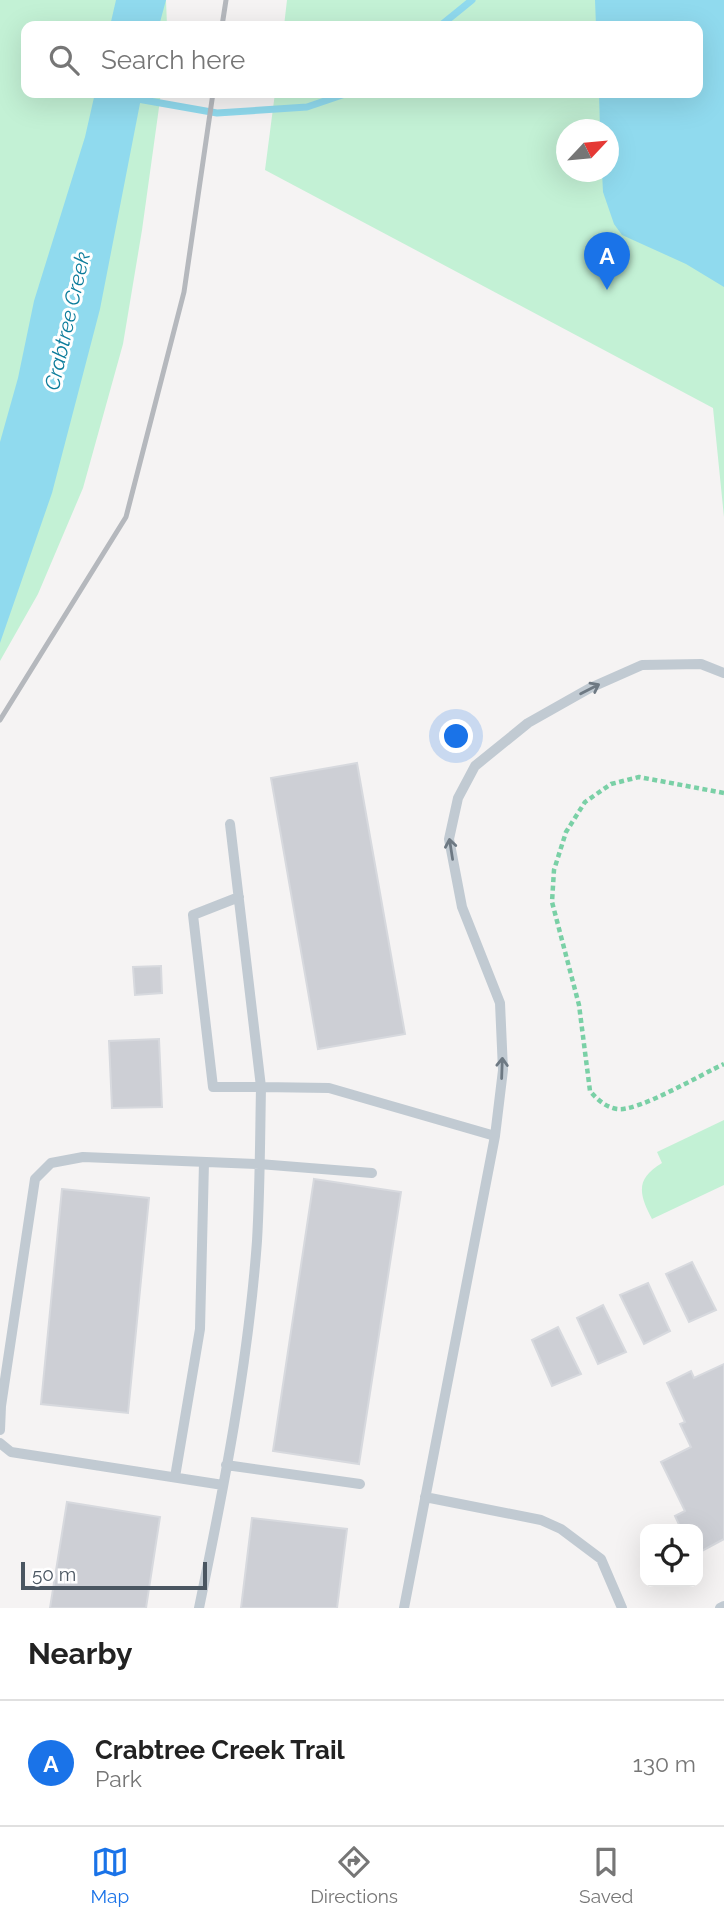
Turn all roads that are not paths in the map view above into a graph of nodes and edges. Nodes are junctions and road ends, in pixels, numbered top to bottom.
1 (724, 673) edge
2 (230, 824) dead end
3 (239, 897) junction
4 (261, 1087) junction
5 (495, 1136) junction
6 (204, 1162) junction
7 (259, 1164) junction
8 (372, 1173) dead end
9 (0, 1430) edge
10 (0, 1443) edge
11 (226, 1465) junction
12 (175, 1477) junction
13 (360, 1484) dead end
14 (223, 1485) junction
15 (425, 1497) junction
16 (199, 1608) edge
17 (404, 1608) edge
18 (622, 1608) edge

5 -> 1 lane
2 - 3 lane
3 - 4 lane
3 - 4 lane
4 - 5 lane
4 - 7 lane
5 - 15 lane
6 - 7 lane
6 - 9 lane
6 - 12 lane
7 - 8 lane
7 - 11 lane
10 - 12 lane
11 - 13 lane
11 - 14 lane
12 - 14 lane
14 - 16 lane
15 - 17 lane
15 - 18 lane

